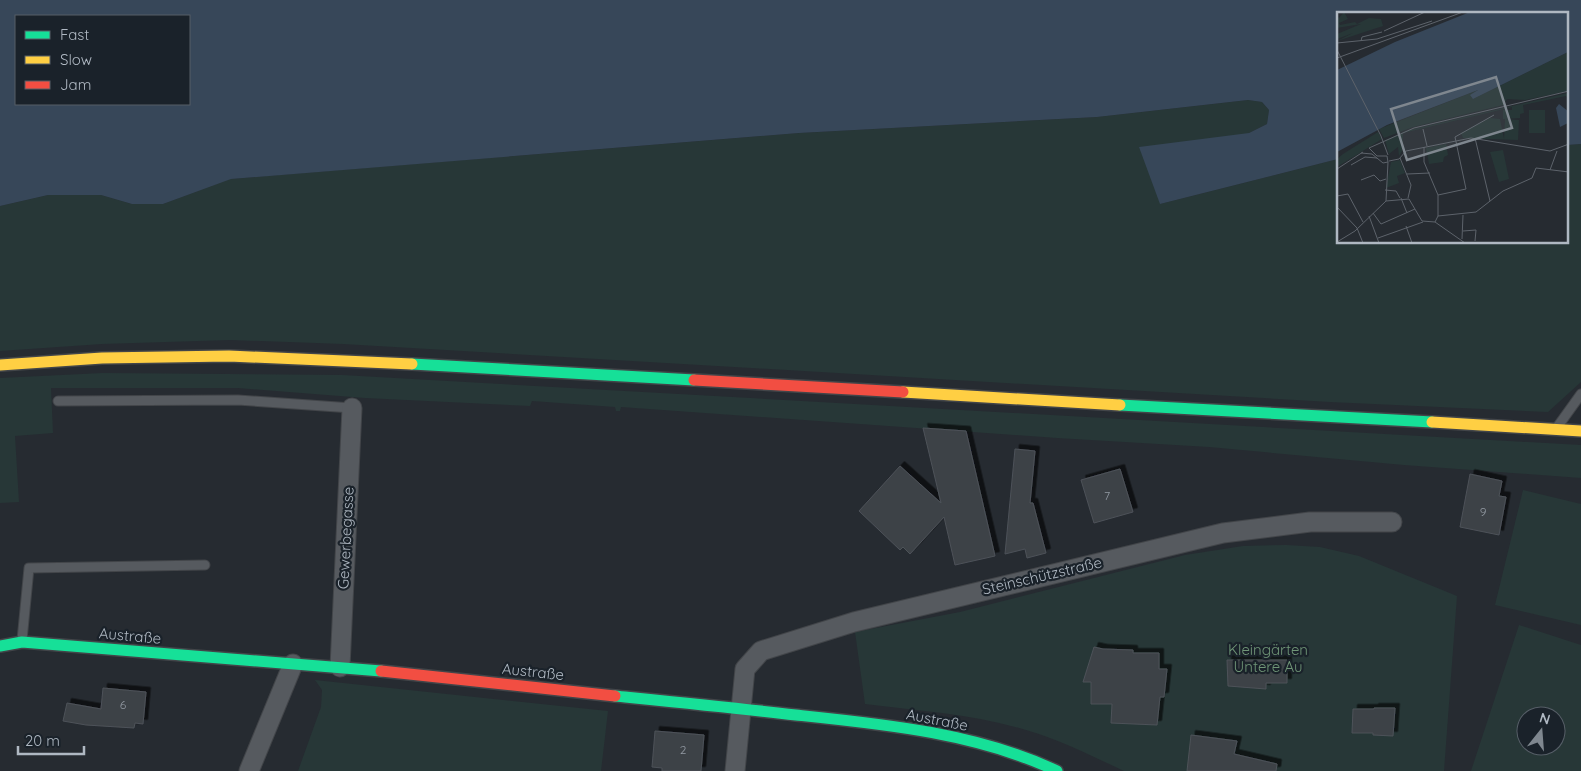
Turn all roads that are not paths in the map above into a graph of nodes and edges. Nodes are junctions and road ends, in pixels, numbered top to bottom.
1 (0, 365) edge
2 (1581, 394) edge
3 (58, 401) dead end
4 (352, 408) joint
5 (1556, 429) junction
6 (1581, 431) edge
7 (1392, 522) dead end
8 (205, 565) dead end
9 (22, 642) junction
10 (0, 646) edge
11 (293, 664) junction
12 (340, 667) junction
13 (740, 708) junction
14 (1023, 764) edge
15 (249, 771) edge
16 (735, 771) edge
17 (1057, 771) edge

1 - 5 main road
2 - 5 lane
3 - 4 lane
4 - 12 street, Gewerbegasse
5 - 6 main road
7 - 13 street, Steinschützstraße
8 - 9 lane
9 - 10 main road, Austraße
9 - 11 main road, Austraße
11 - 12 main road, Austraße
11 - 15 street
12 - 13 main road, Austraße
13 - 14 main road, Austraße
13 - 16 street, Steinschützstraße
14 - 17 main road, Austraße

